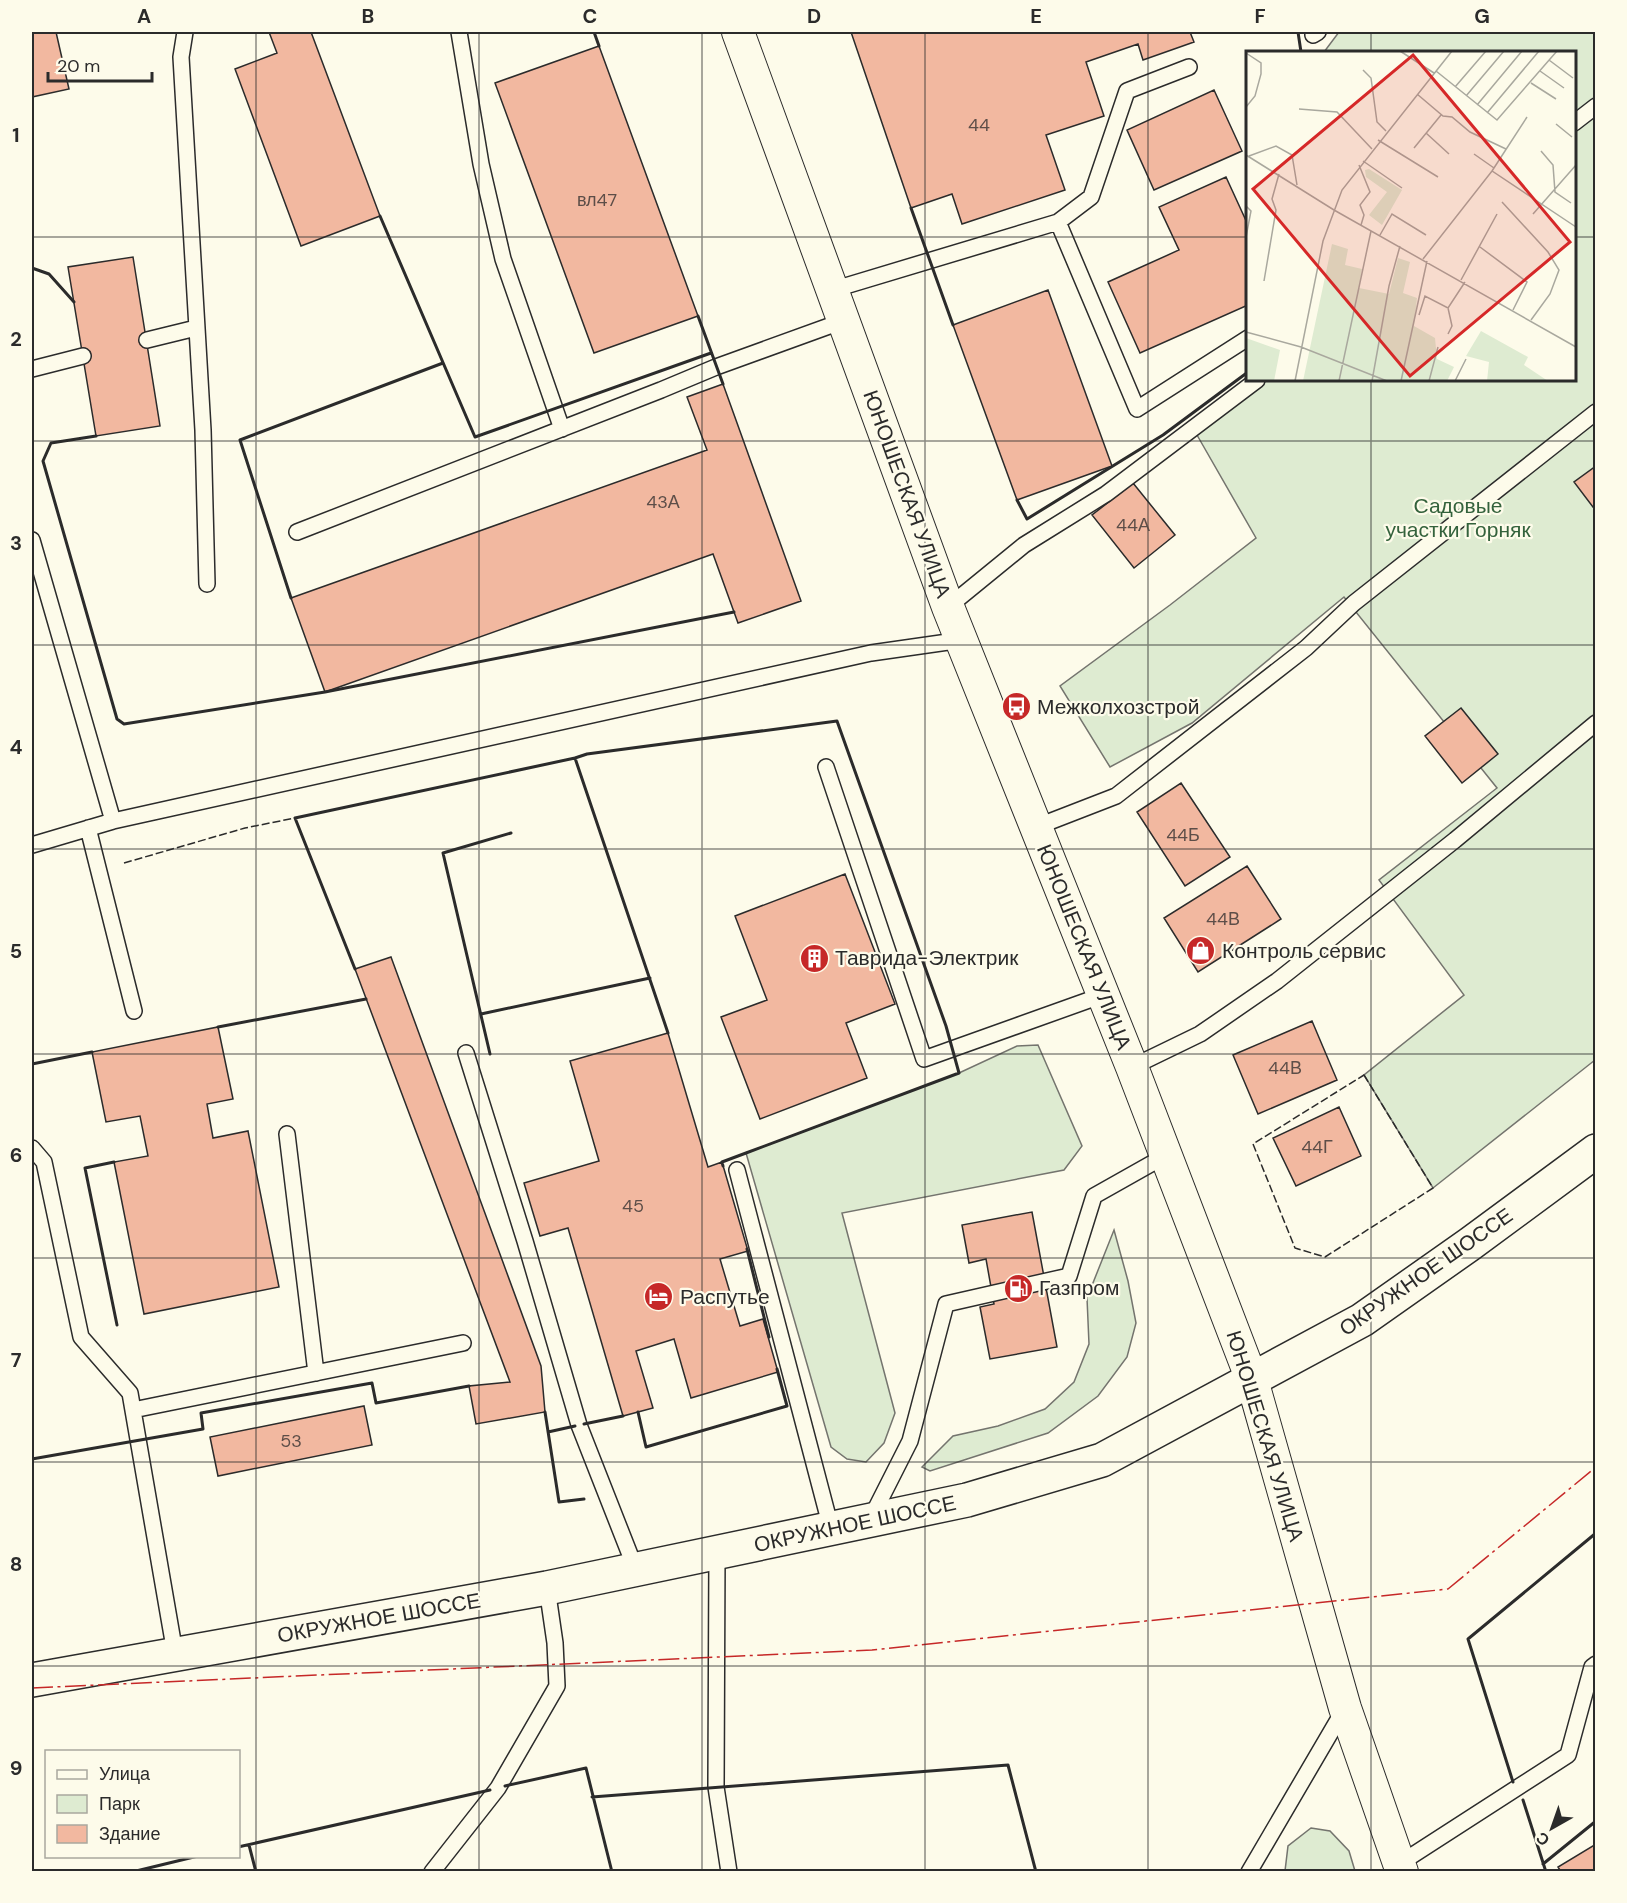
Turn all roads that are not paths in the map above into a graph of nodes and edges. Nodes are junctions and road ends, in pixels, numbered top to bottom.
1 (185, 32) edge
2 (459, 32) edge
3 (738, 32) edge
4 (1189, 67) dead end
5 (1596, 106) edge
6 (1576, 122) edge
7 (1058, 222) junction
8 (832, 290) junction
9 (843, 321) junction
10 (196, 328) junction
11 (1246, 339) edge
12 (147, 340) dead end
13 (83, 356) dead end
14 (32, 369) edge
15 (1256, 381) edge
16 (1596, 412) edge
17 (562, 429) junction
18 (297, 532) dead end
19 (32, 540) edge
20 (37, 578) edge
21 (207, 584) dead end
22 (948, 607) junction
23 (962, 640) junction
24 (1596, 723) edge
25 (826, 767) dead end
26 (113, 821) junction
27 (88, 828) junction
28 (1036, 828) junction
29 (32, 845) edge
30 (1103, 995) junction
31 (134, 1011) dead end
32 (466, 1053) dead end
33 (1132, 1067) junction
34 (287, 1134) dead end
35 (32, 1148) edge
36 (1596, 1151) edge
37 (1165, 1156) junction
38 (736, 1170) dead end
39 (463, 1343) dead end
40 (316, 1373) junction
41 (1252, 1380) junction
42 (133, 1410) junction
43 (870, 1520) junction
44 (831, 1528) junction
45 (717, 1552) junction
46 (636, 1570) junction
47 (547, 1588) junction
48 (175, 1653) junction
49 (1596, 1664) edge
50 (32, 1680) edge
51 (1345, 1708) junction
52 (1401, 1868) edge
53 (432, 1872) edge
54 (729, 1872) edge
55 (1249, 1872) edge

1 - 10 lane
2 - 17 lane
3 - 8 street, ЮНОШЕСКАЯ УЛИЦА
4 - 7 lane
5 - 6 lane
7 - 8 lane
7 - 11 lane
8 - 9 street, ЮНОШЕСКАЯ УЛИЦА
9 - 17 lane
9 - 22 street, ЮНОШЕСКАЯ УЛИЦА
10 - 12 lane
10 - 21 lane
13 - 14 lane
15 - 22 lane
16 - 28 lane
17 - 18 lane
19 - 20 lane
20 - 26 lane
22 - 23 street, ЮНОШЕСКАЯ УЛИЦА
23 - 26 lane
23 - 28 street, ЮНОШЕСКАЯ УЛИЦА
24 - 33 lane
25 - 30 lane
26 - 27 lane
27 - 29 lane
27 - 31 lane
28 - 30 street, ЮНОШЕСКАЯ УЛИЦА
30 - 33 street, ЮНОШЕСКАЯ УЛИЦА
32 - 46 lane
33 - 37 street, ЮНОШЕСКАЯ УЛИЦА
34 - 40 lane
35 - 42 lane
36 - 41 main road, ОКРУЖНОЕ ШОССЕ
37 - 41 street, ЮНОШЕСКАЯ УЛИЦА
37 - 43 lane
38 - 44 lane
39 - 40 lane
40 - 42 lane
41 - 43 main road, ОКРУЖНОЕ ШОССЕ
41 - 51 street, ЮНОШЕСКАЯ УЛИЦА
42 - 48 lane
43 - 44 main road, ОКРУЖНОЕ ШОССЕ
44 - 45 main road, ОКРУЖНОЕ ШОССЕ
45 - 46 main road, ОКРУЖНОЕ ШОССЕ
45 - 54 lane
46 - 47 main road, ОКРУЖНОЕ ШОССЕ
47 - 48 main road, ОКРУЖНОЕ ШОССЕ
47 - 53 lane
48 - 50 main road, ОКРУЖНОЕ ШОССЕ
49 - 52 lane
51 - 52 street, ЮНОШЕСКАЯ УЛИЦА
51 - 55 lane

